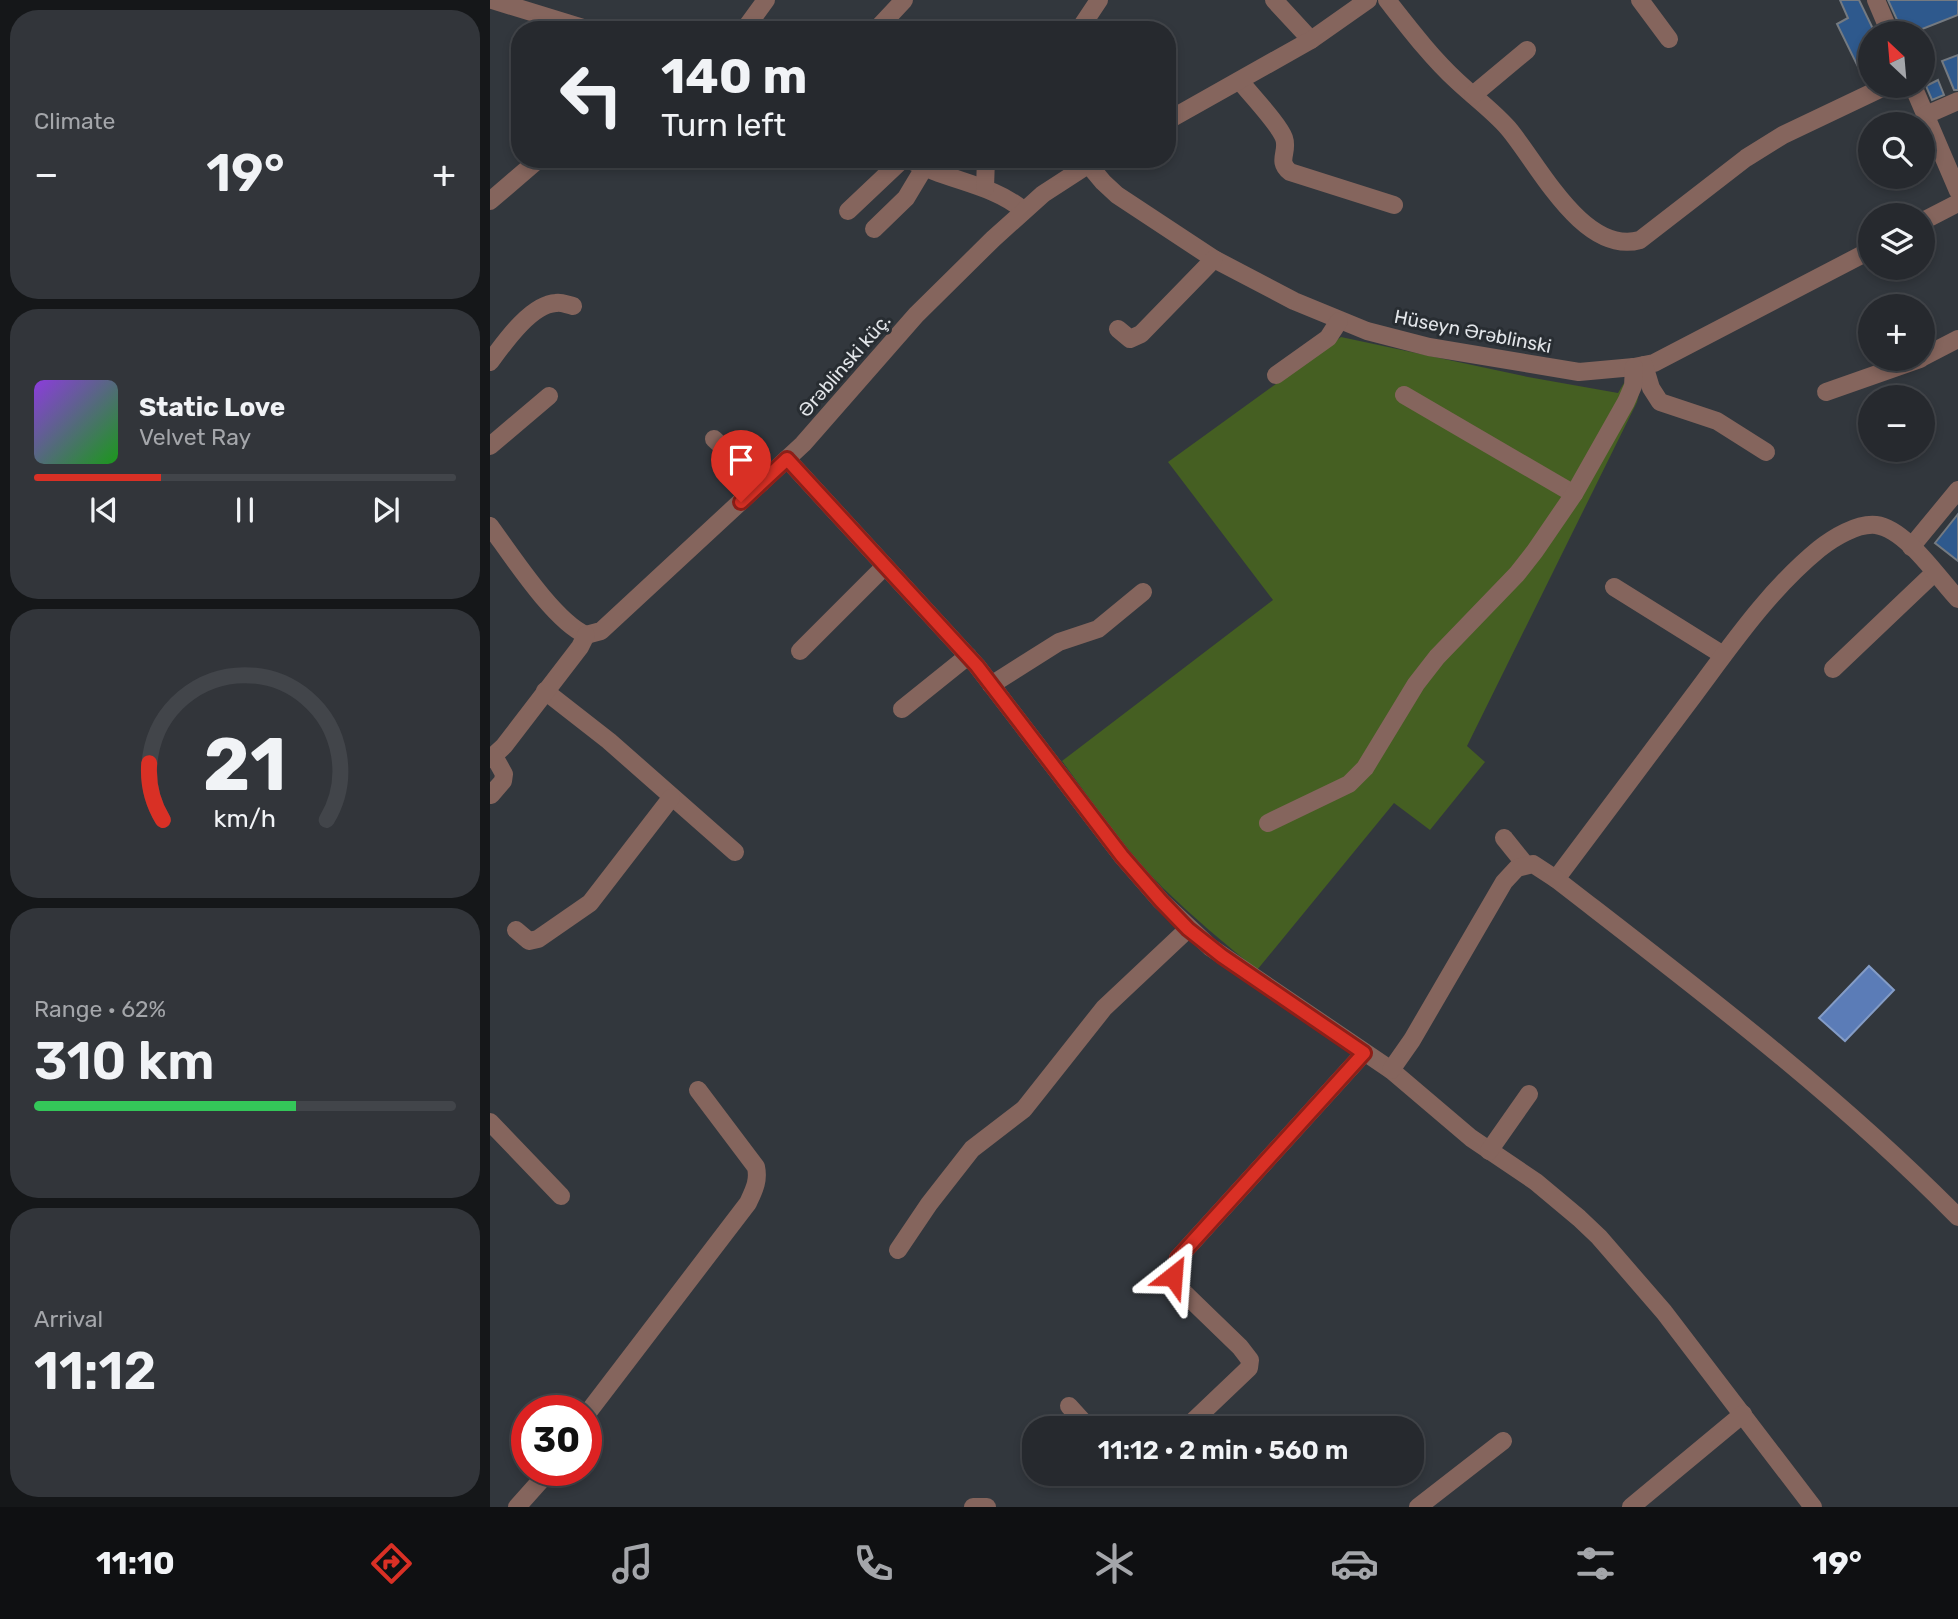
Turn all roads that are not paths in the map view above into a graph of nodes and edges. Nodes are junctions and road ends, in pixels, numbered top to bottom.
1 (492, 0) edge
2 (766, 0) edge
3 (904, 0) edge
4 (1099, 0) edge
5 (1274, 0) edge
6 (1368, 0) edge
7 (1387, 0) edge
8 (1640, 0) edge
9 (1876, 0) edge
10 (561, 21) edge
11 (751, 21) edge
12 (884, 21) edge
13 (1085, 21) edge
14 (1885, 21) edge
15 (1670, 39) dead end
16 (1311, 40) junction
17 (1527, 50) dead end
18 (1240, 81) junction
19 (1473, 95) junction
20 (1861, 98) edge
21 (1954, 109) edge
22 (1935, 114) edge
23 (1176, 116) edge
24 (1935, 137) edge
25 (528, 168) edge
26 (893, 168) edge
27 (915, 168) edge
28 (931, 168) edge
29 (986, 168) edge
30 (1082, 168) edge
31 (1095, 168) edge
32 (985, 188) junction
33 (1958, 191) edge
34 (490, 201) edge
35 (1958, 203) edge
36 (1394, 205) dead end
37 (1023, 210) junction
38 (848, 211) dead end
39 (1935, 215) edge
40 (874, 229) dead end
41 (1858, 257) edge
42 (1214, 259) junction
43 (573, 306) dead end
44 (1339, 321) junction
45 (1118, 329) dead end
46 (1958, 339) edge
47 (1935, 351) edge
48 (490, 362) edge
49 (1639, 366) junction
50 (1885, 371) edge
51 (1276, 375) dead end
52 (1826, 392) dead end
53 (1404, 395) dead end
54 (549, 396) dead end
55 (714, 439) dead end
56 (490, 446) edge
57 (1766, 453) dead end
58 (787, 459) junction
59 (761, 483) junction
60 (1958, 490) edge
61 (1574, 494) junction
62 (490, 526) edge
63 (1911, 547) junction
64 (884, 567) junction
65 (1934, 573) junction
66 (1614, 587) dead end
67 (1143, 592) dead end
68 (1956, 594) edge
69 (586, 635) junction
70 (800, 651) dead end
71 (1723, 655) junction
72 (968, 656) junction
73 (1833, 669) dead end
74 (991, 685) junction
75 (545, 691) junction
76 (902, 709) dead end
77 (492, 757) edge
78 (491, 795) edge
79 (671, 798) junction
80 (1268, 823) dead end
81 (1504, 838) dead end
82 (735, 852) dead end
83 (1525, 864) junction
84 (1556, 879) junction
85 (1188, 929) junction
86 (516, 930) dead end
87 (1364, 1053) junction
88 (1391, 1070) junction
89 (698, 1090) dead end
90 (1529, 1094) dead end
91 (490, 1122) edge
92 (1489, 1152) junction
93 (561, 1196) dead end
94 (1958, 1217) edge
95 (898, 1250) dead end
96 (601, 1395) edge
97 (1069, 1406) dead end
98 (1743, 1414) junction
99 (1078, 1416) edge
100 (1199, 1416) edge
101 (1503, 1441) dead end
102 (536, 1486) edge
103 (517, 1507) edge
104 (973, 1507) edge
105 (987, 1507) edge
106 (1418, 1507) edge
107 (1630, 1507) edge
108 (1813, 1507) edge

1 - 10 street
2 - 11 street
3 - 12 street
4 - 13 street
5 - 16 street
6 - 16 street
7 - 19 street
8 - 15 street
9 - 14 street
16 - 18 street
17 - 19 street
18 - 23 street
18 - 36 street
19 - 20 street
21 - 22 street
24 - 33 street
25 - 34 street
26 - 38 street
27 - 40 street
28 - 32 street
29 - 32 street
30 - 37 street, Ərəblinski küç.
31 - 42 street, Hüseyn Ərəblinski
32 - 37 street
35 - 39 street
37 - 58 street, Ərəblinski küç.
41 - 49 street, Hüseyn Ərəblinski
42 - 44 street, Hüseyn Ərəblinski
42 - 45 street
43 - 48 street
44 - 49 street, Hüseyn Ərəblinski
44 - 51 street
46 - 47 street
49 - 57 street
49 - 61 street
50 - 52 street
53 - 61 street
54 - 56 street
55 - 59 street
58 - 59 street, Ərəblinski küç.
58 - 64 street
59 - 69 street, Ərəblinski küç.
60 - 63 street
61 - 80 street
62 - 69 street
63 - 65 street
63 - 71 street
64 - 70 street
64 - 72 street
65 - 68 street
65 - 73 street
66 - 71 street
67 - 74 street
69 - 75 street, Ərəblinski küç.
71 - 84 street
72 - 74 street
72 - 76 street
74 - 85 street
75 - 77 street, Ərəblinski küç.
75 - 79 street
77 - 78 street
79 - 82 street
79 - 86 street
81 - 83 street
83 - 84 street
83 - 88 street
84 - 94 street
85 - 87 street
85 - 95 street
87 - 88 street
87 - 100 street
88 - 92 street
89 - 96 street
90 - 92 street
91 - 93 street
92 - 98 street
97 - 99 street
98 - 107 street
98 - 108 street
101 - 106 street
102 - 103 street
104 - 105 street

